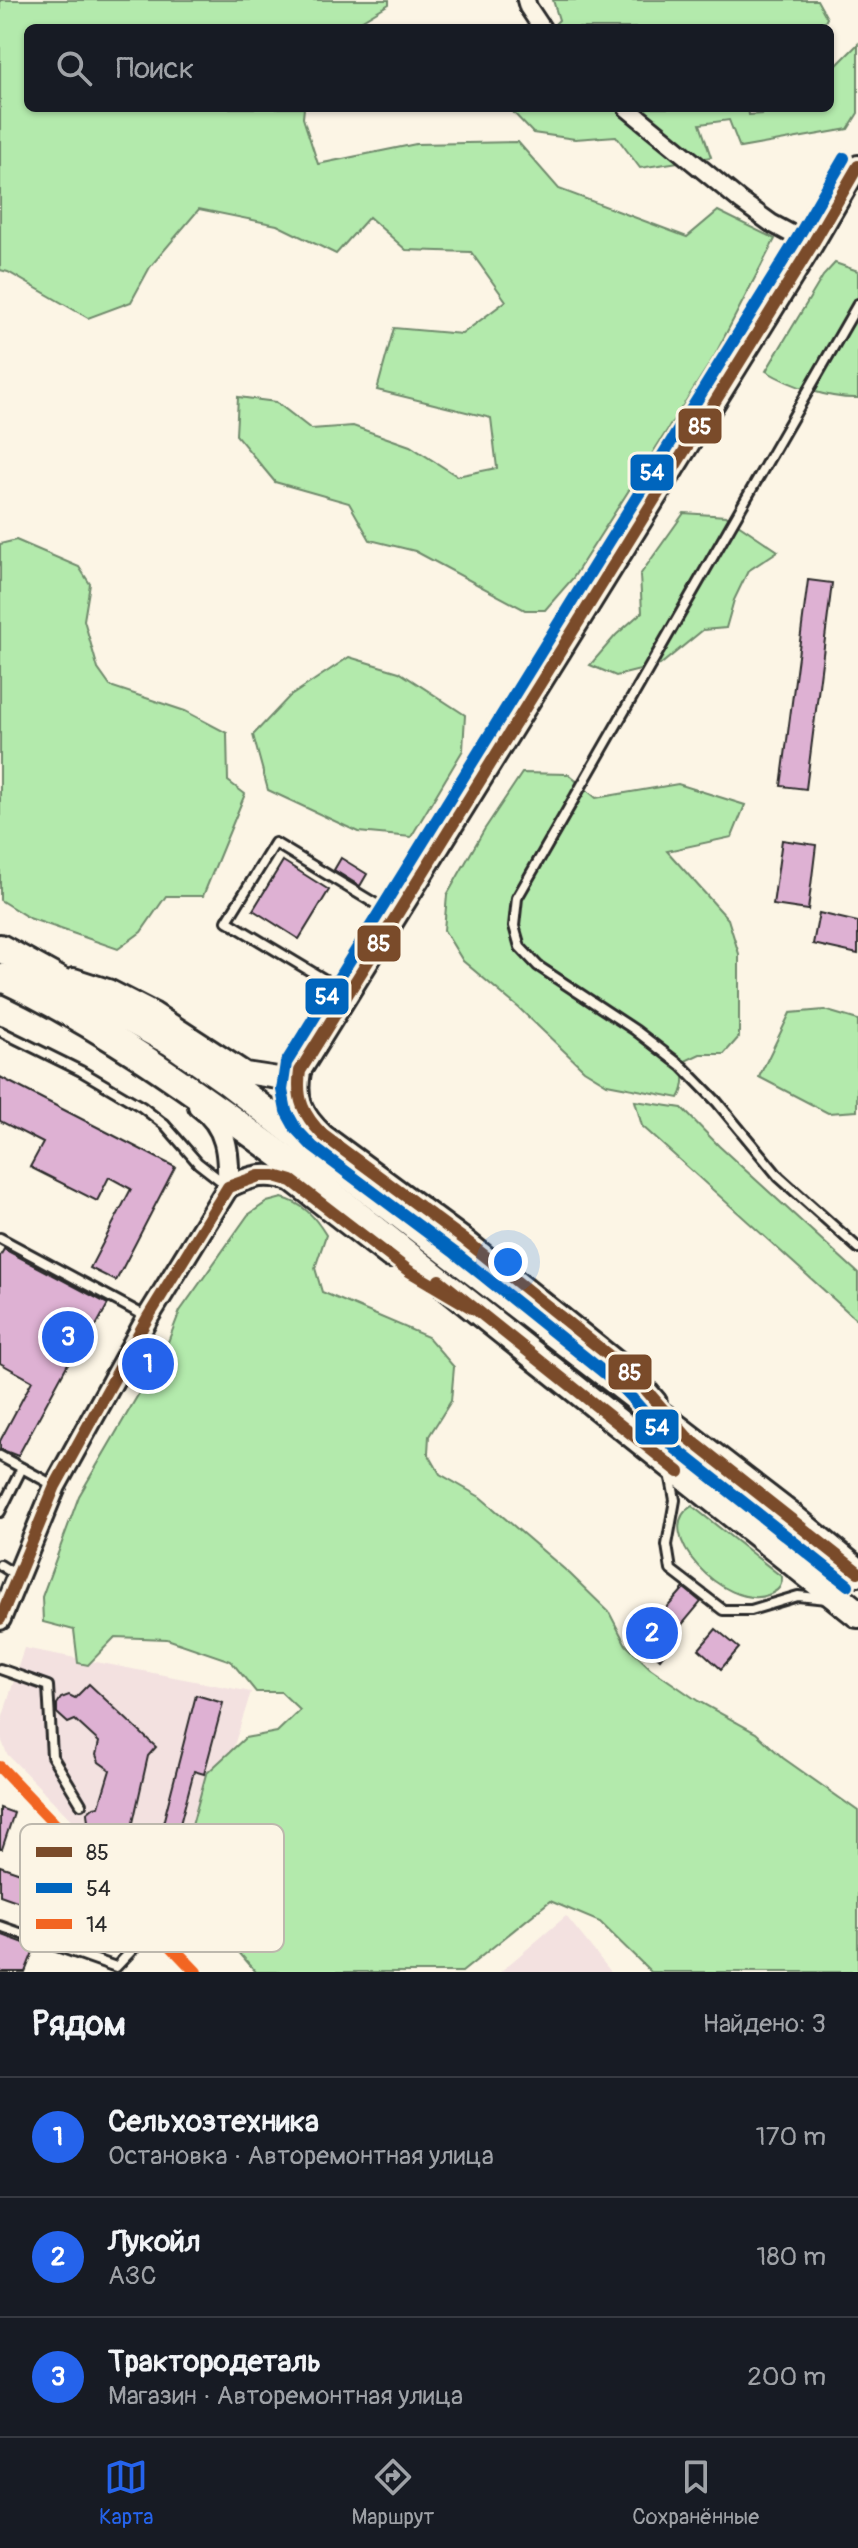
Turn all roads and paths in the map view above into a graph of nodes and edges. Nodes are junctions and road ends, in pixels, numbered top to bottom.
1 (526, 0) edge
2 (539, 24) edge
3 (632, 112) edge
4 (858, 166) edge
5 (812, 245) junction
6 (858, 304) edge
7 (396, 916) junction
8 (0, 948) edge
9 (42, 969) junction
10 (0, 977) edge
11 (348, 994) junction
12 (75, 1015) junction
13 (0, 1031) edge
14 (300, 1071) junction
15 (228, 1187) junction
16 (0, 1238) edge
17 (858, 1248) edge
18 (472, 1308) junction
19 (148, 1317) junction
20 (687, 1437) junction
21 (0, 1456) edge
22 (669, 1464) junction
23 (22, 1468) junction
24 (55, 1486) junction
25 (0, 1512) edge
26 (8, 1570) edge
27 (858, 1572) edge
28 (849, 1607) edge
29 (0, 1619) edge
30 (0, 1669) edge
31 (0, 1767) edge
32 (81, 1804) dead end
33 (55, 1824) edge
34 (0, 1926) edge
35 (20, 1933) edge
36 (74, 1952) edge
37 (130, 1952) edge
38 (177, 1952) edge
39 (196, 1972) edge

1 - 2 street
3 - 5 street
4 - 5 street
5 - 7 street
6 - 17 lane
7 - 11 street
7 - 11 lane
8 - 9 highway
9 - 14 street
9 - 20 highway
10 - 12 highway
11 - 14 street
12 - 15 street
12 - 18 highway
13 - 15 lane
14 - 20 street
15 - 18 street
15 - 19 street
16 - 19 lane
18 - 22 highway
19 - 24 street
20 - 27 highway
21 - 23 lane
22 - 28 highway
22 - 28 lane
23 - 24 lane
23 - 25 lane
24 - 26 street
26 - 29 street
30 - 32 lane
31 - 33 lane
34 - 35 lane
36 - 37 lane
38 - 39 lane

